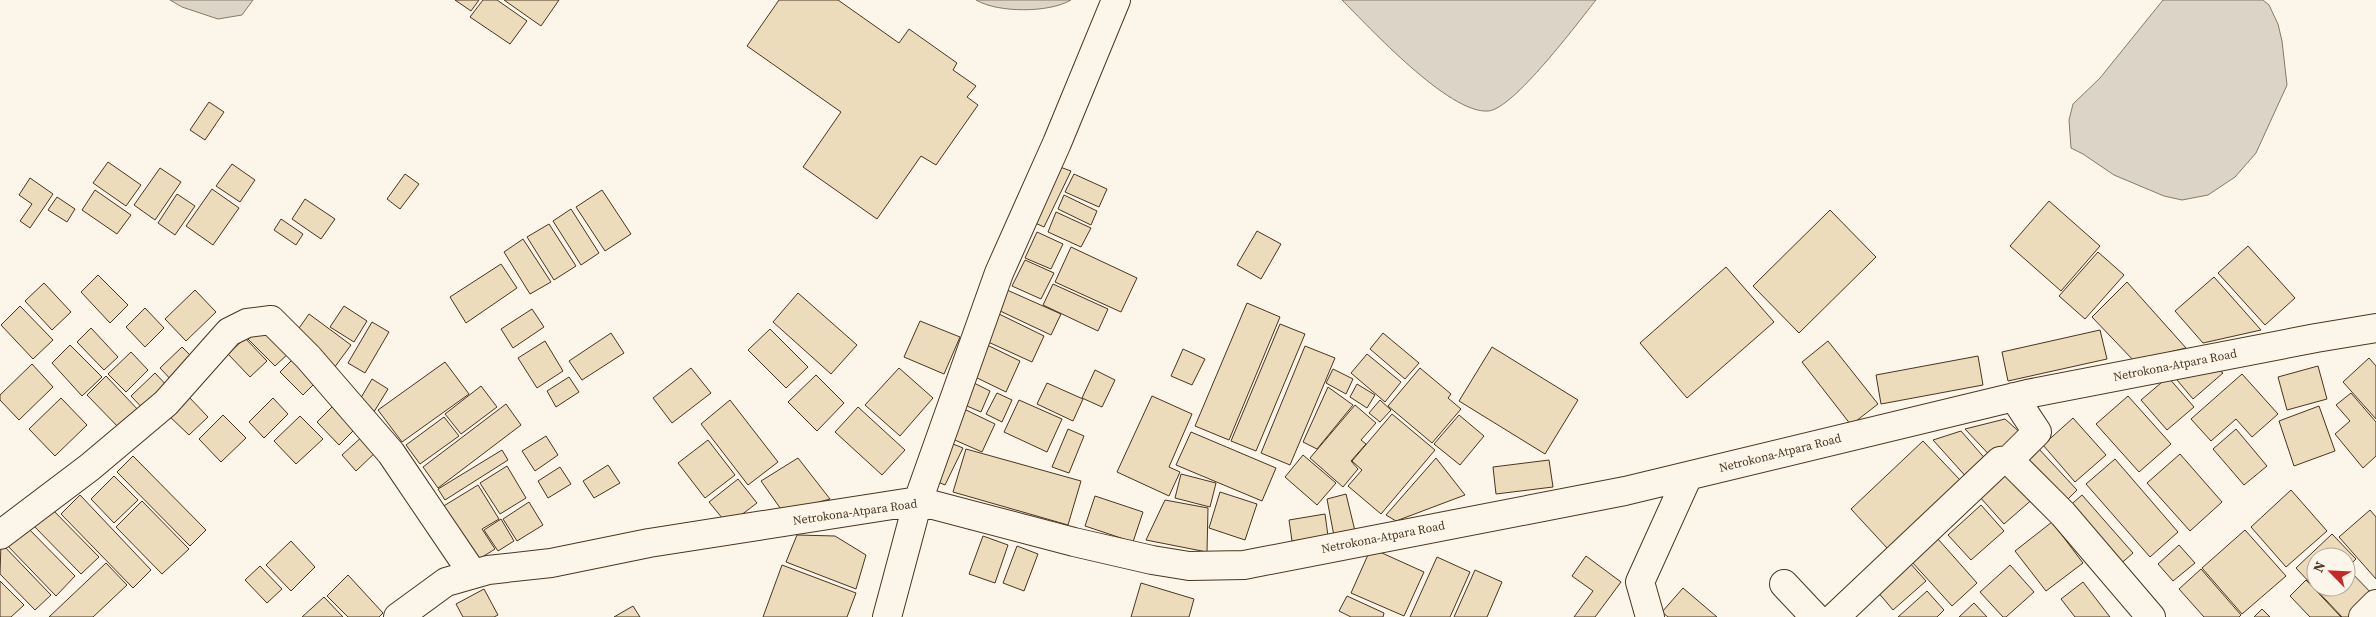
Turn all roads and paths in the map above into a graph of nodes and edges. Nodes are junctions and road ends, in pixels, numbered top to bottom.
1 (1116, 0) edge
2 (2376, 328) edge
3 (2014, 397) junction
4 (2009, 460) junction
5 (1688, 476) junction
6 (918, 501) junction
7 (0, 535) edge
8 (473, 574) junction
9 (1784, 584) dead end
10 (2376, 604) edge
11 (398, 617) edge
12 (887, 617) edge
13 (1650, 617) edge
14 (1815, 617) edge
15 (1835, 617) edge
16 (2151, 617) edge
17 (2362, 617) edge

1 - 6 street
2 - 3 street, Netrokona-Atpara Road
3 - 4 street
3 - 5 street, Netrokona-Atpara Road
4 - 15 street
4 - 16 street
5 - 6 street, Netrokona-Atpara Road
5 - 13 street
6 - 8 street, Netrokona-Atpara Road
6 - 12 street
7 - 8 street
8 - 11 street, Netrokona-Atpara Road
9 - 14 street
10 - 17 street

